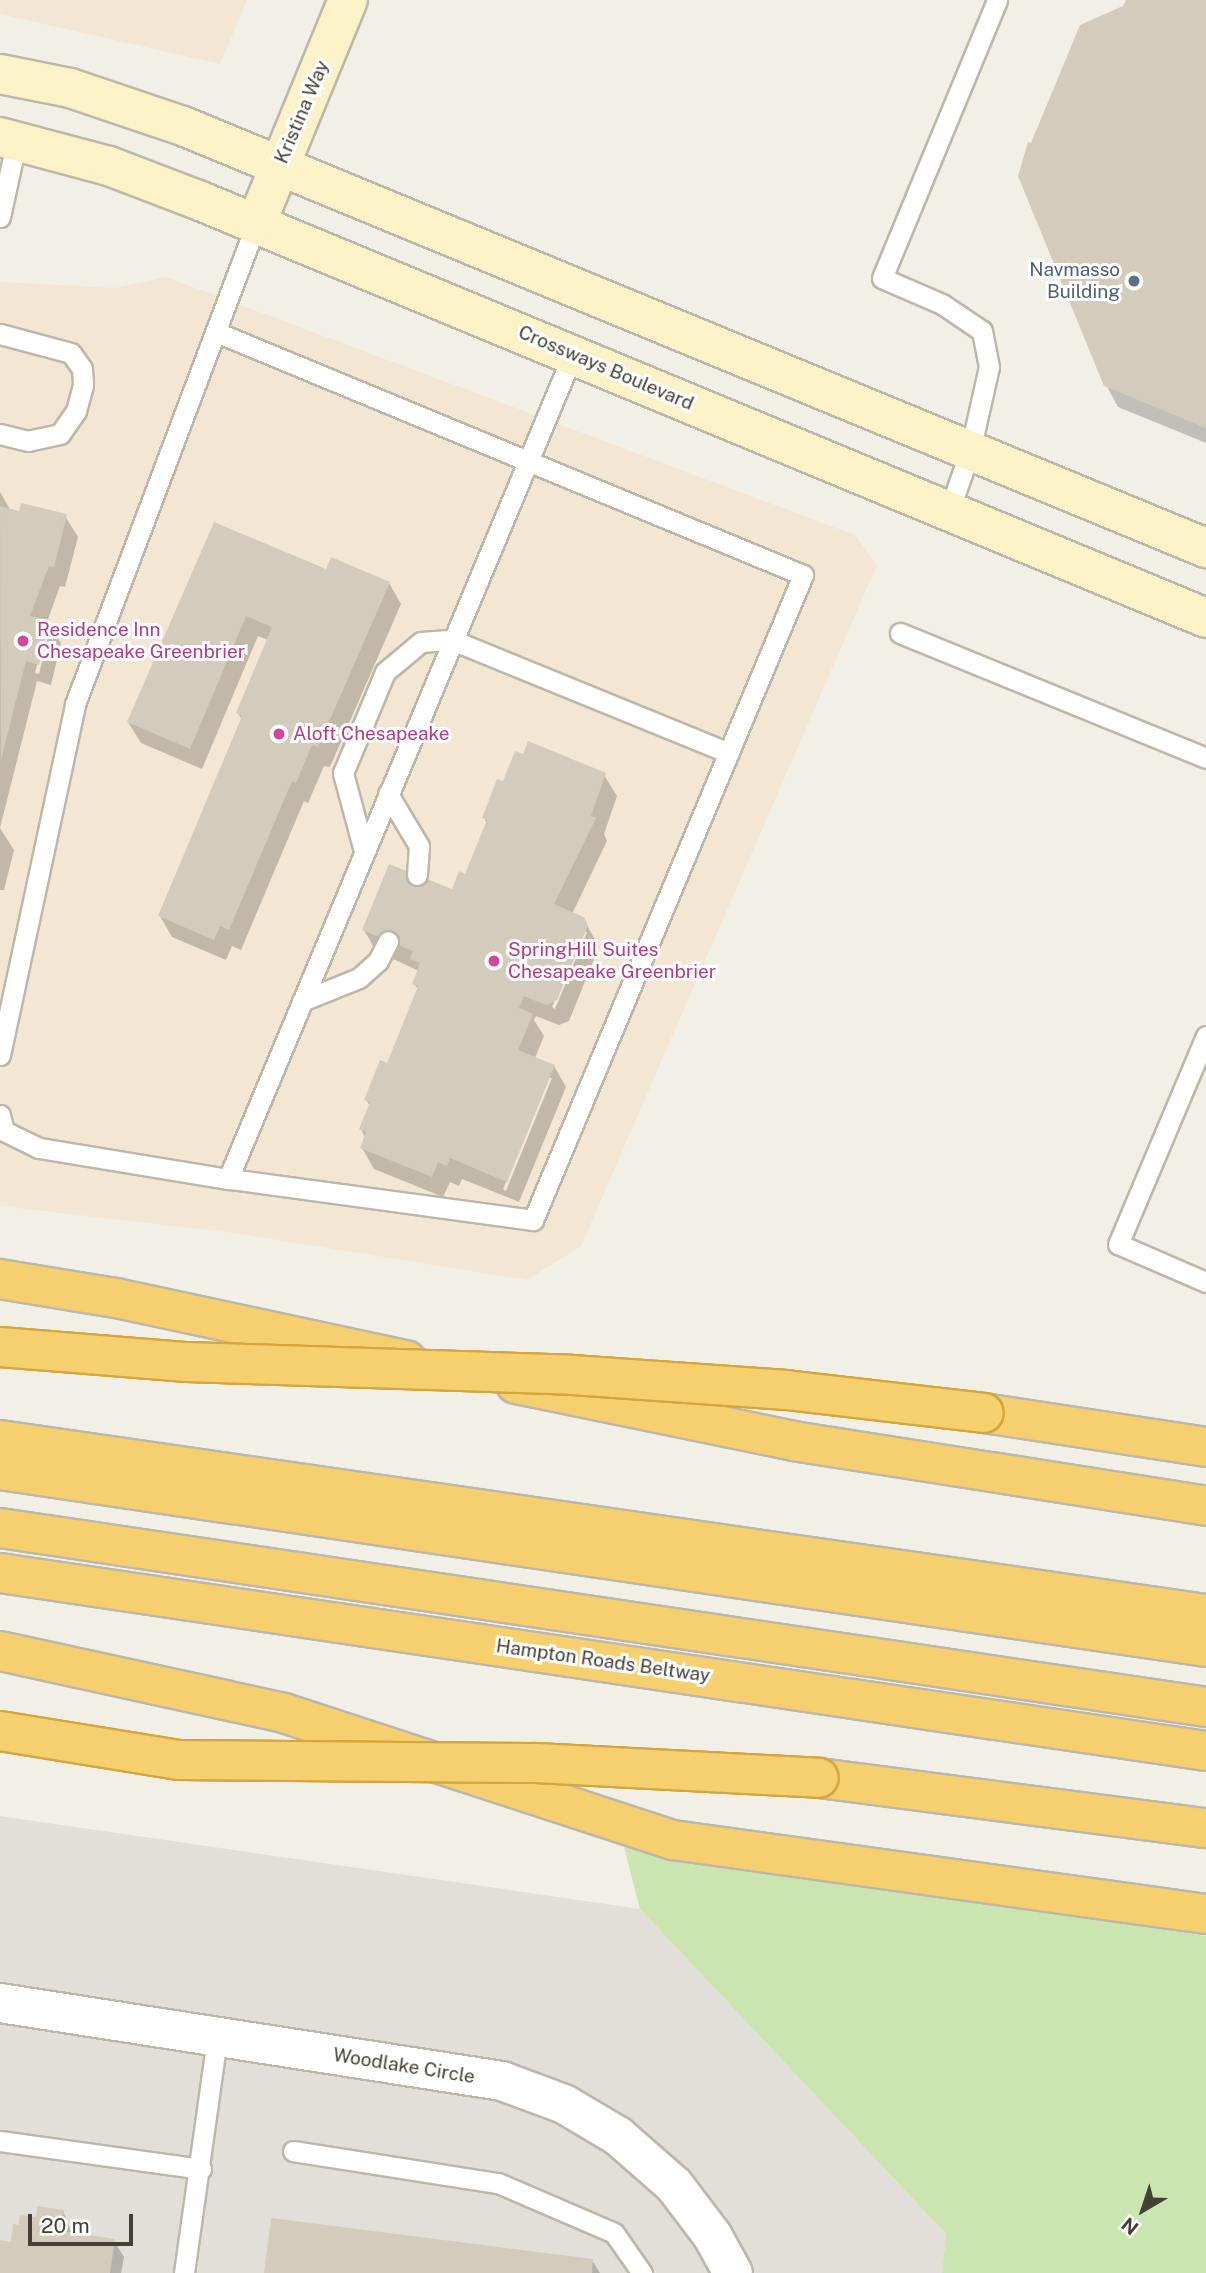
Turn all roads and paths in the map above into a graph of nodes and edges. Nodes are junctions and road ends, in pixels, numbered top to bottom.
1 (348, 0) edge
2 (997, 0) edge
3 (0, 74) edge
4 (9, 138) edge
5 (280, 166) junction
6 (0, 217) edge
7 (256, 224) junction
8 (216, 332) junction
9 (0, 334) edge
10 (573, 354) junction
11 (0, 435) edge
12 (970, 451) junction
13 (528, 459) junction
14 (949, 511) junction
15 (1206, 548) edge
16 (1206, 618) edge
17 (900, 633) dead end
18 (452, 640) junction
19 (729, 753) junction
20 (1206, 758) edge
21 (388, 794) junction
22 (364, 851) junction
23 (417, 875) dead end
24 (388, 940) dead end
25 (302, 1001) junction
26 (1206, 1036) edge
27 (0, 1055) edge
28 (0, 1115) edge
29 (228, 1179) junction
30 (0, 1279) edge
31 (1206, 1282) edge
32 (0, 1347) edge
33 (0, 1440) edge
34 (1206, 1447) edge
35 (0, 1470) edge
36 (1206, 1506) edge
37 (0, 1528) edge
38 (0, 1573) edge
39 (1206, 1614) edge
40 (1206, 1647) edge
41 (0, 1651) edge
42 (0, 1665) edge
43 (160, 1687) junction
44 (1206, 1707) edge
45 (0, 1731) edge
46 (1206, 1751) edge
47 (1206, 1828) edge
48 (1206, 1914) edge
49 (0, 2003) edge
50 (217, 2037) junction
51 (0, 2141) edge
52 (293, 2151) dead end
53 (201, 2169) junction
54 (184, 2273) edge
55 (642, 2273) edge
56 (733, 2273) edge

1 - 5 street, Kristina Way
2 - 12 lane
3 - 5 street
4 - 6 lane
4 - 7 street, Crossways Boulevard
5 - 7 street, Kristina Way
5 - 12 street
7 - 8 lane
7 - 10 street, Crossways Boulevard
8 - 13 lane
8 - 27 lane
9 - 11 lane
10 - 13 lane
10 - 14 street, Crossways Boulevard
12 - 14 lane
12 - 15 street
13 - 18 lane
13 - 19 lane
14 - 16 street, Crossways Boulevard
17 - 20 lane
18 - 19 lane
18 - 21 lane
18 - 22 lane
19 - 29 lane
21 - 22 lane
21 - 23 lane
22 - 25 lane
24 - 25 lane
25 - 29 lane
26 - 31 lane
28 - 29 lane
30 - 36 highway
32 - 34 highway, bridge
33 - 39 highway
35 - 40 highway
37 - 44 highway
38 - 46 highway, Hampton Roads Beltway
41 - 43 highway
42 - 43 highway
43 - 48 highway
45 - 47 highway, bridge
49 - 50 street, Woodlake Circle
50 - 53 lane
50 - 56 street, Woodlake Circle
51 - 53 lane
52 - 55 lane
53 - 54 lane

